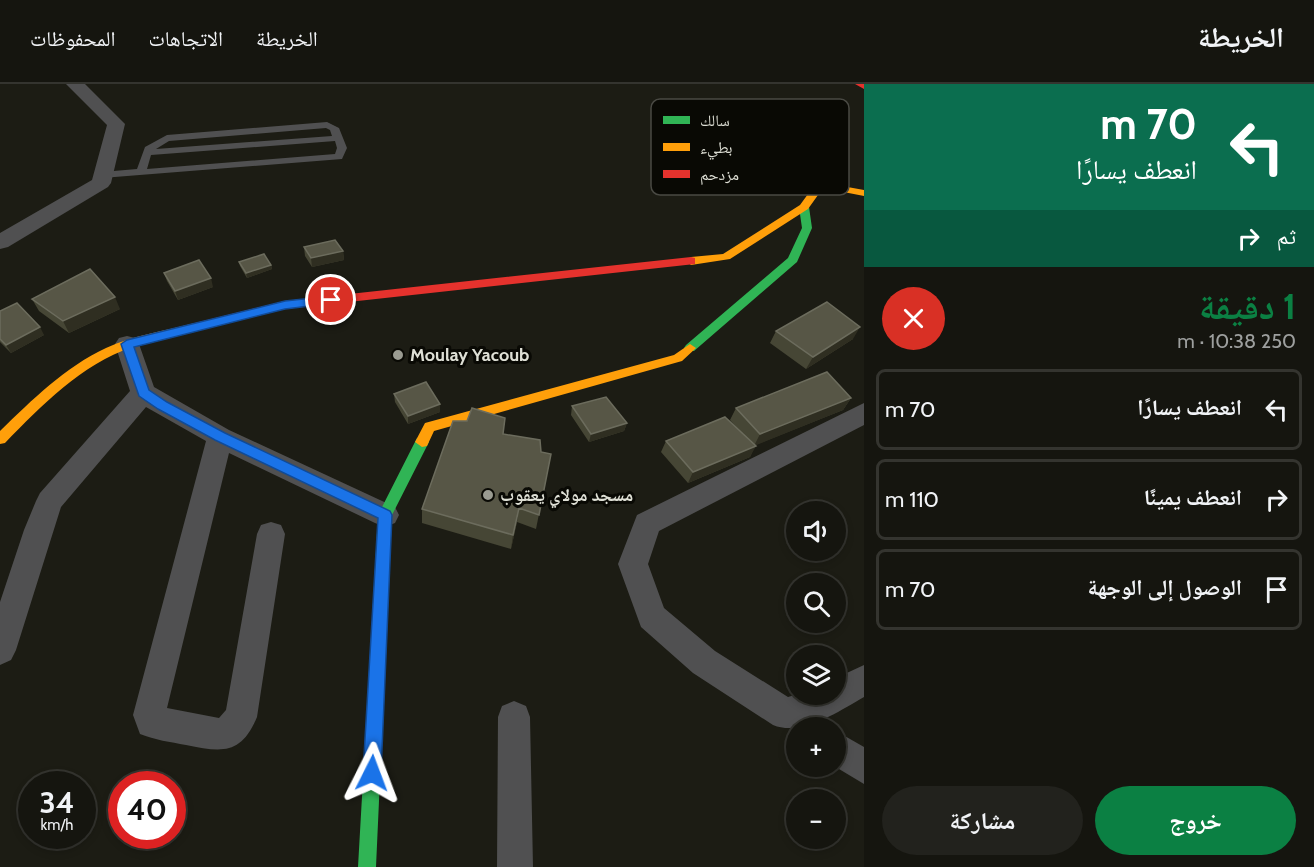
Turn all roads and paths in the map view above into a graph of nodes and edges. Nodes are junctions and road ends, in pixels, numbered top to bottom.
1 (75, 84) edge
2 (859, 84) edge
3 (864, 86) edge
4 (141, 172) junction
5 (102, 175) junction
6 (849, 190) edge
7 (864, 193) edge
8 (813, 195) edge
9 (804, 207) junction
10 (0, 242) edge
11 (127, 344) junction
12 (144, 393) junction
13 (864, 412) edge
14 (220, 437) junction
15 (0, 439) edge
16 (385, 515) junction
17 (271, 534) dead end
18 (0, 650) edge
19 (864, 680) edge
20 (514, 717) dead end
21 (789, 717) edge
22 (801, 717) edge
23 (846, 755) edge
24 (864, 767) edge
25 (367, 867) edge
26 (515, 867) edge

1 - 5 street
2 - 3 street
4 - 4 lane
4 - 5 lane
5 - 10 street
6 - 7 street
8 - 9 street
9 - 11 street
9 - 16 street
11 - 12 street
11 - 15 street
12 - 14 street
12 - 18 street
13 - 21 street
14 - 16 street
14 - 17 street
16 - 25 street
19 - 22 street
20 - 26 street
23 - 24 street

